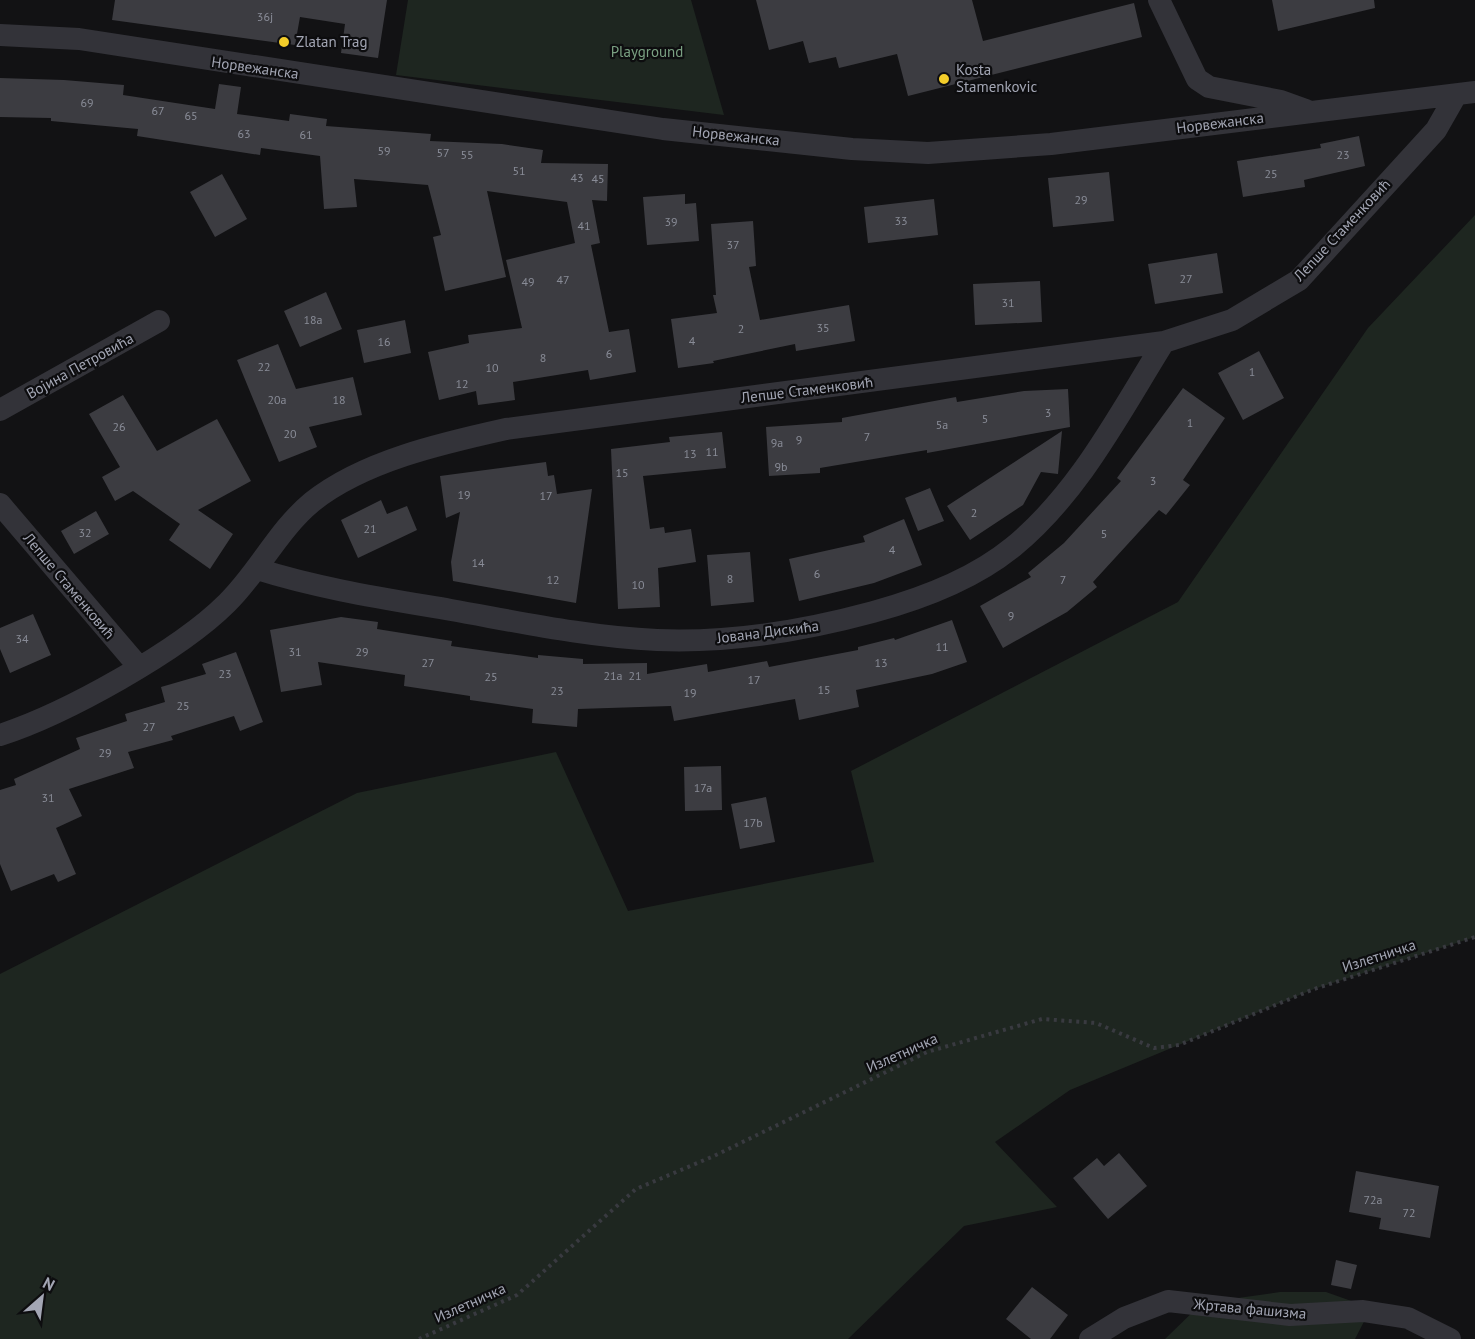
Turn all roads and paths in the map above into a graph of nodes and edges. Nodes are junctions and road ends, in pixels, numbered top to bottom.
1 (1159, 0) edge
2 (0, 35) edge
3 (1466, 93) edge
4 (1312, 112) junction
5 (159, 321) dead end
6 (1164, 342) junction
7 (0, 410) edge
8 (0, 504) edge
9 (258, 569) junction
10 (139, 667) junction
11 (0, 735) edge
12 (1475, 937) edge
13 (419, 1339) edge
14 (1090, 1339) edge
15 (1450, 1339) edge

1 - 4 street
2 - 4 street, Норвежанска
3 - 4 street, Норвежанска
3 - 6 street, Лепше Стаменковић
5 - 7 street, Војина Петровића
6 - 9 street, Лепше Стаменковић
6 - 9 street, Јована Дискића
8 - 10 street, Лепше Стаменковић
9 - 10 street, Лепше Стаменковић
10 - 11 street, Лепше Стаменковић
12 - 13 path, Излетничка
14 - 15 street, Жртава фашизма

